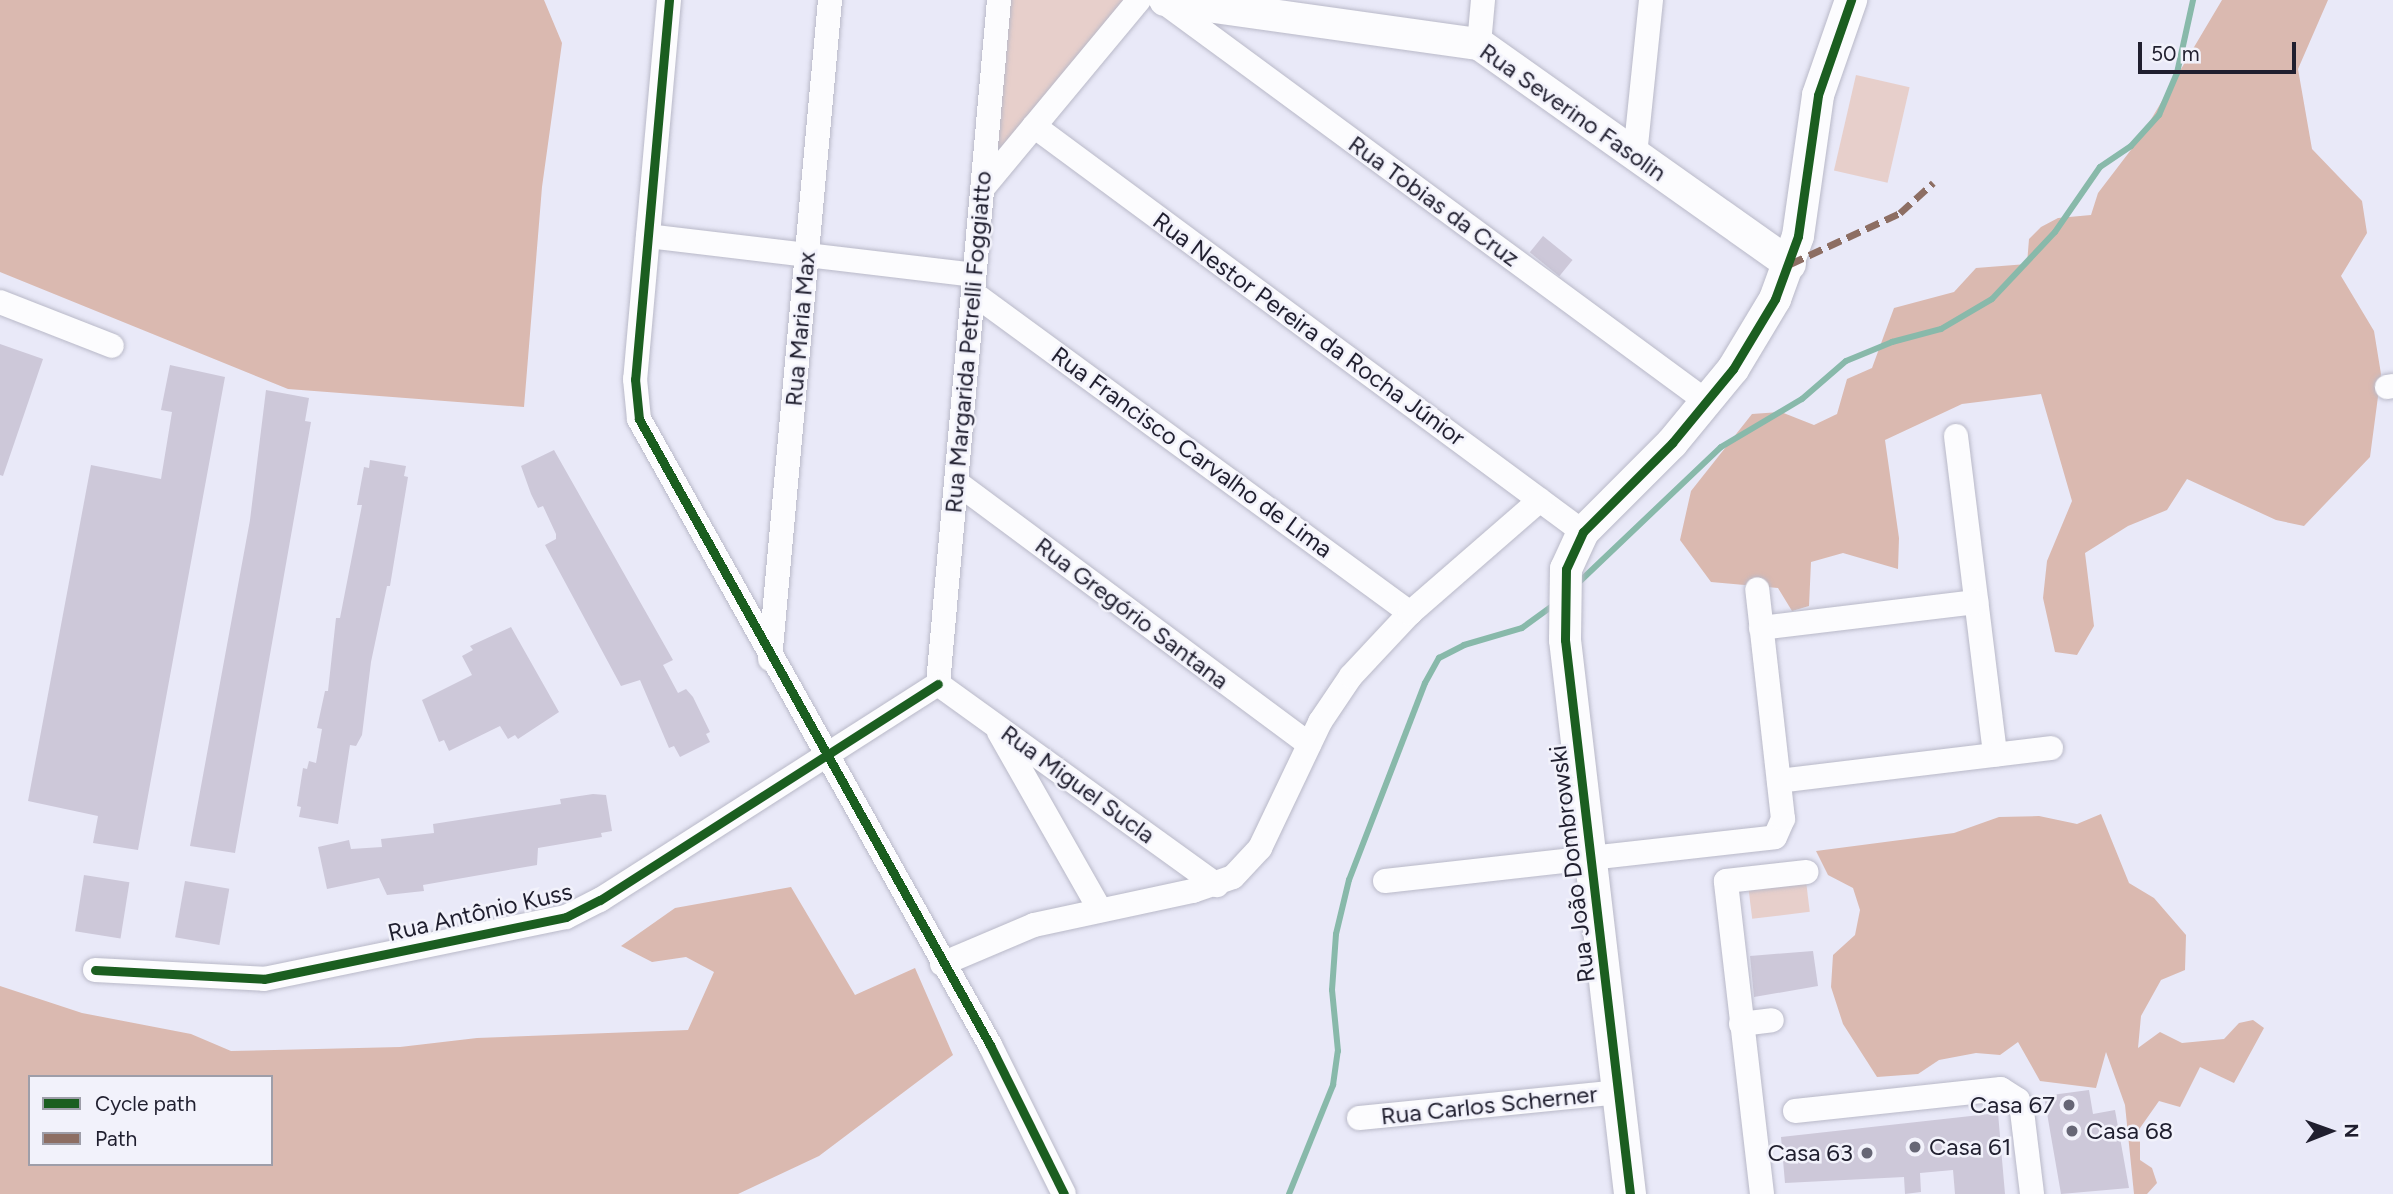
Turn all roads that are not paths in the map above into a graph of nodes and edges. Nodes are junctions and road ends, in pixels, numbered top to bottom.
1 (669, 0) edge
2 (830, 0) edge
3 (999, 0) edge
4 (1139, 0) edge
5 (1163, 0) edge
6 (1483, 0) edge
7 (1651, 0) edge
8 (1851, 0) edge
9 (1326, 11) edge
10 (1479, 44) junction
11 (1034, 126) junction
12 (1635, 155) junction
13 (982, 189) junction
14 (648, 236) junction
15 (806, 255) junction
16 (1790, 264) junction
17 (974, 284) junction
18 (0, 302) edge
19 (112, 346) dead end
20 (1707, 402) junction
21 (1956, 436) dead end
22 (956, 482) junction
23 (1540, 500) junction
24 (1583, 532) junction
25 (1757, 589) dead end
26 (1976, 602) junction
27 (1410, 613) junction
28 (1761, 628) junction
29 (770, 659) junction
30 (938, 684) junction
31 (996, 725) junction
32 (1309, 744) junction
33 (2051, 748) dead end
34 (1995, 755) junction
35 (825, 756) junction
36 (1779, 781) junction
37 (1590, 855) junction
38 (1806, 872) dead end
39 (1385, 881) dead end
40 (1217, 885) junction
41 (1100, 910) junction
42 (942, 964) junction
43 (95, 970) dead end
44 (1772, 1020) dead end
45 (1741, 1024) junction
46 (1618, 1092) junction
47 (1795, 1111) dead end
48 (1359, 1118) dead end
49 (1064, 1194) edge
50 (1630, 1194) edge
51 (1762, 1194) edge
52 (2032, 1194) edge

1 - 14 street
2 - 15 street, Rua Maria Max
3 - 13 street, Rua Margarida Petrelli Foggiatto
4 - 11 street
5 - 9 street, Rua Severino Fasolin
5 - 20 street, Rua Tobias da Cruz
6 - 10 street
7 - 12 street
8 - 16 street, Rua João Dombrowski
9 - 10 street, Rua Severino Fasolin
10 - 12 street, Rua Severino Fasolin
11 - 13 street
11 - 23 street, Rua Nestor Pereira da Rocha Júnior
12 - 16 street, Rua Severino Fasolin
13 - 17 street, Rua Margarida Petrelli Foggiatto
14 - 15 street, Rua Francisco Carvalho de Lima
14 - 29 street
15 - 17 street, Rua Francisco Carvalho de Lima
15 - 29 street, Rua Maria Max
16 - 20 street, Rua João Dombrowski
17 - 22 street, Rua Margarida Petrelli Foggiatto
17 - 27 street, Rua Francisco Carvalho de Lima
18 - 19 street
20 - 24 street, Rua João Dombrowski
21 - 26 street
22 - 30 street, Rua Margarida Petrelli Foggiatto
22 - 32 street, Rua Gregório Santana
23 - 24 street, Rua Nestor Pereira da Rocha Júnior
23 - 27 street
24 - 37 street, Rua João Dombrowski
25 - 28 street
26 - 28 street
26 - 34 street
27 - 32 street
28 - 36 street
29 - 35 street
30 - 31 street, Rua Miguel Sucla
30 - 35 street, Rua Antônio Kuss
31 - 40 street, Rua Miguel Sucla
31 - 41 street
32 - 40 street
33 - 34 street
34 - 36 street
35 - 42 street
35 - 43 street, Rua Antônio Kuss
36 - 37 street
37 - 39 street
37 - 46 street, Rua João Dombrowski
38 - 45 street
40 - 41 street
41 - 42 street
42 - 49 street
44 - 45 street
45 - 51 street
46 - 48 street, Rua Carlos Scherner
46 - 50 street, Rua João Dombrowski
47 - 52 street

